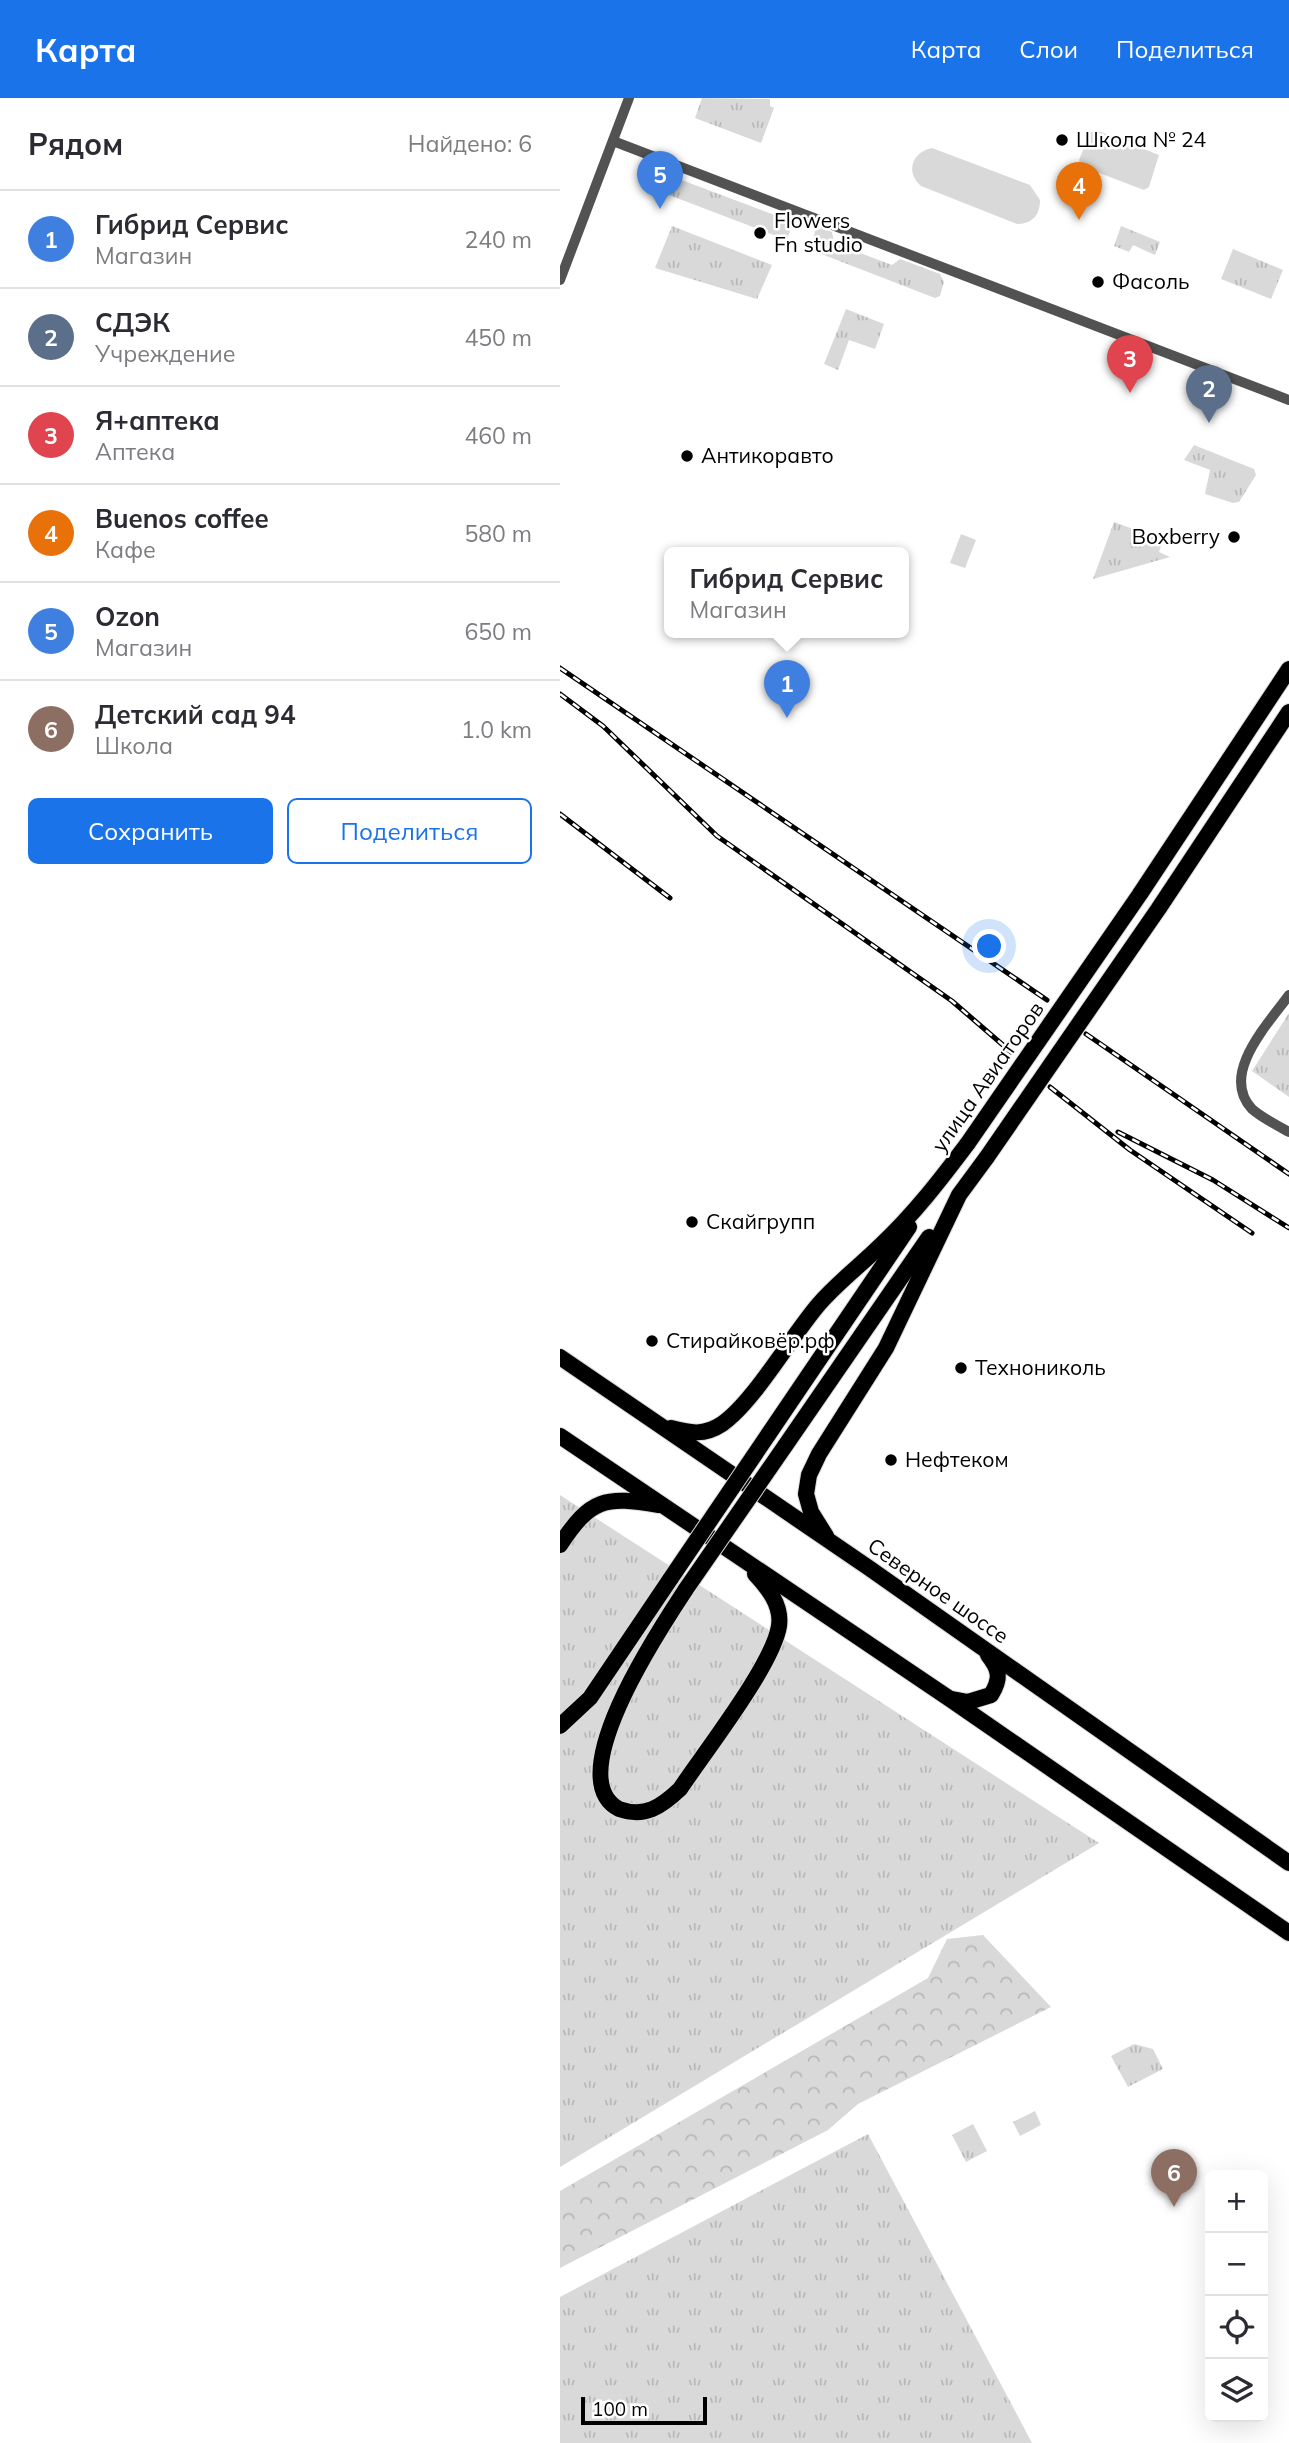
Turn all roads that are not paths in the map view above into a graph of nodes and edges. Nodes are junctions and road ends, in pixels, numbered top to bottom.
1 (629, 98) edge
2 (613, 141) junction
3 (560, 280) edge
4 (1289, 400) edge
5 (1289, 669) edge
6 (1289, 712) edge
7 (1289, 995) edge
8 (1289, 1132) edge
9 (936, 1188) junction
10 (959, 1195) junction
11 (560, 1357) edge
12 (659, 1424) junction
13 (560, 1436) edge
14 (665, 1506) junction
15 (829, 1541) junction
16 (560, 1545) edge
17 (739, 1556) junction
18 (982, 1649) junction
19 (950, 1699) junction
20 (560, 1726) edge
21 (1289, 1863) edge
22 (1289, 1933) edge

1 - 2 street
2 - 3 street
2 - 4 street
5 - 9 main road, улица Авиаторов, bridge
6 - 10 main road, bridge
7 - 8 street
9 - 12 main road, улица Авиаторов
9 - 20 main road, bridge
10 - 15 main road
10 - 17 main road, bridge
11 - 12 main road, Северное шоссе
12 - 15 main road, Северное шоссе
13 - 14 main road
14 - 16 main road
14 - 17 main road
15 - 18 main road, Северное шоссе
17 - 19 main road
18 - 19 main road
18 - 21 main road, Северное шоссе
19 - 22 main road

